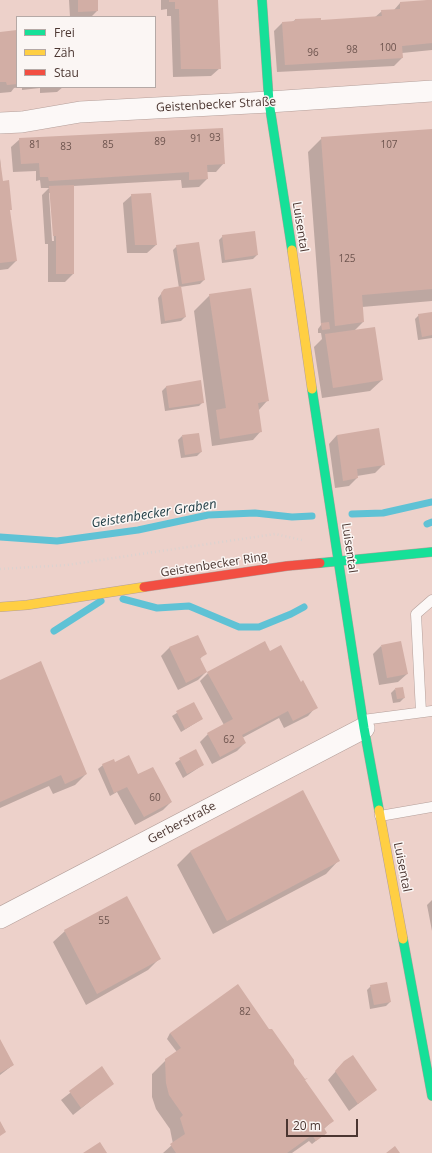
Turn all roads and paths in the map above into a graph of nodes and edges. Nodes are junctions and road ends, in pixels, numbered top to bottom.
1 (262, 0) edge
2 (432, 91) edge
3 (268, 102) junction
4 (0, 123) edge
5 (335, 537) junction
6 (432, 552) edge
7 (338, 560) junction
8 (0, 569) edge
9 (432, 600) edge
10 (0, 607) edge
11 (432, 711) edge
12 (420, 712) junction
13 (363, 724) junction
14 (432, 807) edge
15 (380, 816) junction
16 (0, 918) edge
17 (432, 1096) edge

1 - 3 street, Luisental
2 - 3 street, Geistenbecker Straße
3 - 4 street, Geistenbecker Straße
3 - 5 street, Luisental
5 - 7 street, Luisental
5 - 8 path
6 - 7 street, Geistenbecker Ring
7 - 10 street, Geistenbecker Ring
7 - 13 street, Luisental
9 - 12 lane
11 - 12 lane
12 - 13 lane
13 - 15 street, Luisental
13 - 16 street, Gerberstraße
14 - 15 lane
15 - 17 street, Luisental

